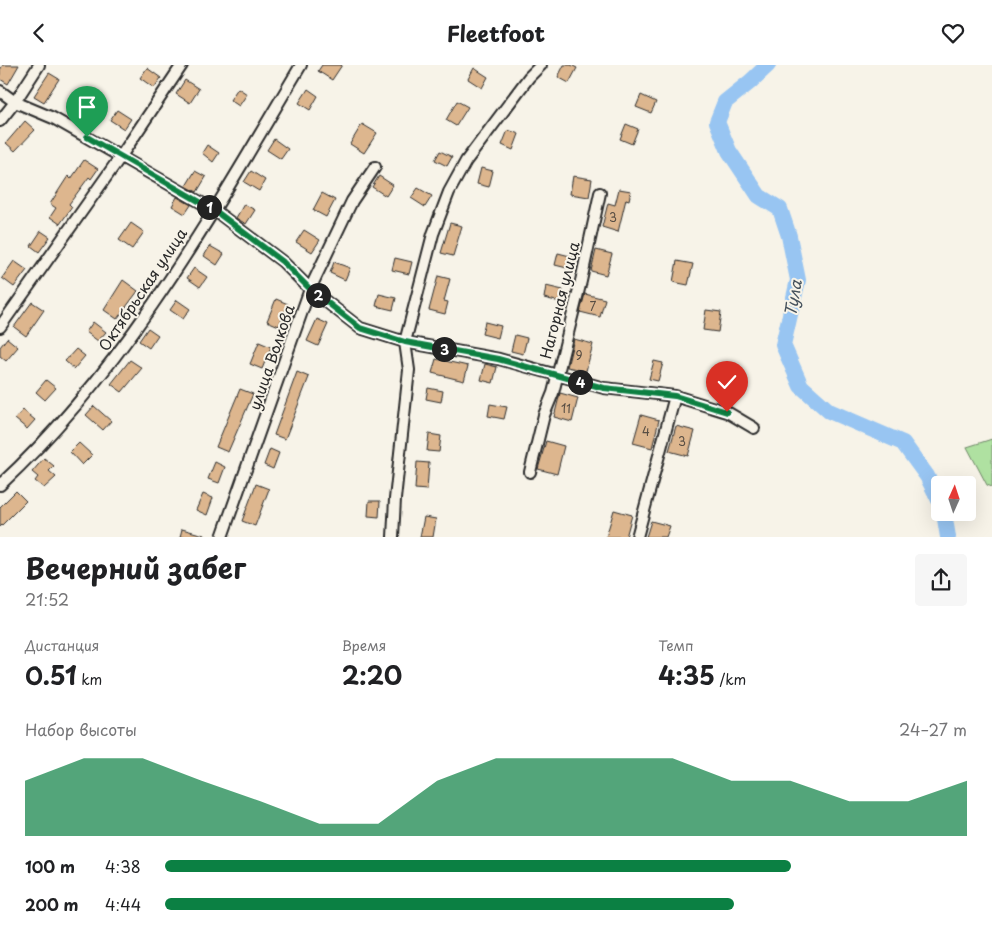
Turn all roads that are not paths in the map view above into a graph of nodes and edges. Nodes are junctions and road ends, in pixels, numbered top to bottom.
1 (39, 65) edge
2 (182, 65) edge
3 (300, 65) edge
4 (542, 65) edge
5 (0, 91) edge
6 (15, 102) junction
7 (0, 121) edge
8 (120, 156) junction
9 (374, 167) dead end
10 (600, 193) dead end
11 (214, 210) junction
12 (310, 289) junction
13 (0, 327) edge
14 (405, 342) junction
15 (556, 376) junction
16 (675, 396) junction
17 (754, 428) dead end
18 (530, 472) dead end
19 (0, 485) edge
20 (222, 537) edge
21 (393, 537) edge
22 (637, 537) edge

1 - 6 street
2 - 8 street
3 - 11 street, Октябрьская улица
4 - 14 street
5 - 6 street
6 - 7 street
6 - 8 street
8 - 11 street
8 - 13 street
9 - 12 street, улица Волкова
10 - 15 street, Нагорная улица
11 - 12 street
11 - 19 street, Октябрьская улица
12 - 14 street
12 - 20 street, улица Волкова
14 - 15 street
14 - 21 street
15 - 16 street
15 - 18 street, Нагорная улица
16 - 17 street
16 - 22 street

